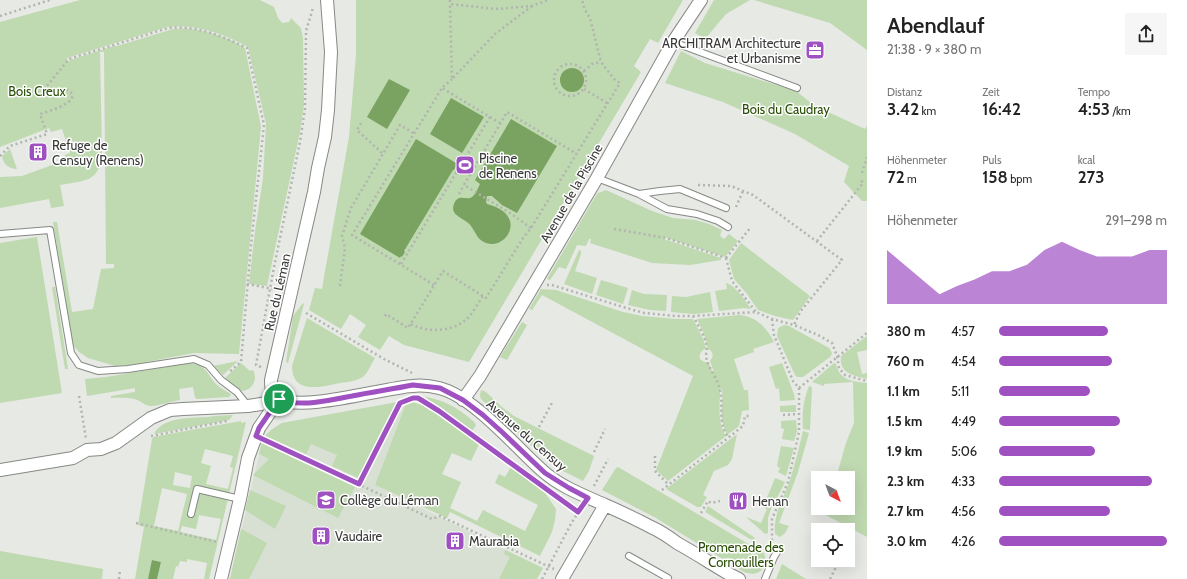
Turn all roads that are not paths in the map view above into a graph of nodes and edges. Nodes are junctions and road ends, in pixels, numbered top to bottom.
1 (327, 0) edge
2 (701, 0) edge
3 (673, 42) junction
4 (797, 88) dead end
5 (597, 178) junction
6 (639, 194) junction
7 (726, 208) dead end
8 (728, 227) dead end
9 (0, 234) edge
10 (279, 399) junction
11 (463, 400) junction
12 (248, 406) junction
13 (0, 470) edge
14 (240, 499) junction
15 (605, 505) junction
16 (191, 514) dead end
17 (779, 549) dead end
18 (629, 556) dead end
19 (564, 576) edge
20 (222, 579) edge
21 (667, 579) edge
22 (739, 579) edge
23 (765, 579) edge

1 - 10 street, Rue du Léman
2 - 3 street, Avenue de la Piscine
3 - 4 lane
3 - 5 street, Avenue de la Piscine
5 - 6 lane
5 - 11 street, Avenue de la Piscine
6 - 7 lane
6 - 8 lane
9 - 12 lane
10 - 11 street, Avenue du Censuy
10 - 12 street
10 - 14 street
11 - 15 street, Avenue du Censuy
12 - 13 street
14 - 16 lane
14 - 20 street
15 - 19 street
15 - 22 street, Avenue du Censuy
17 - 23 lane
18 - 21 lane

